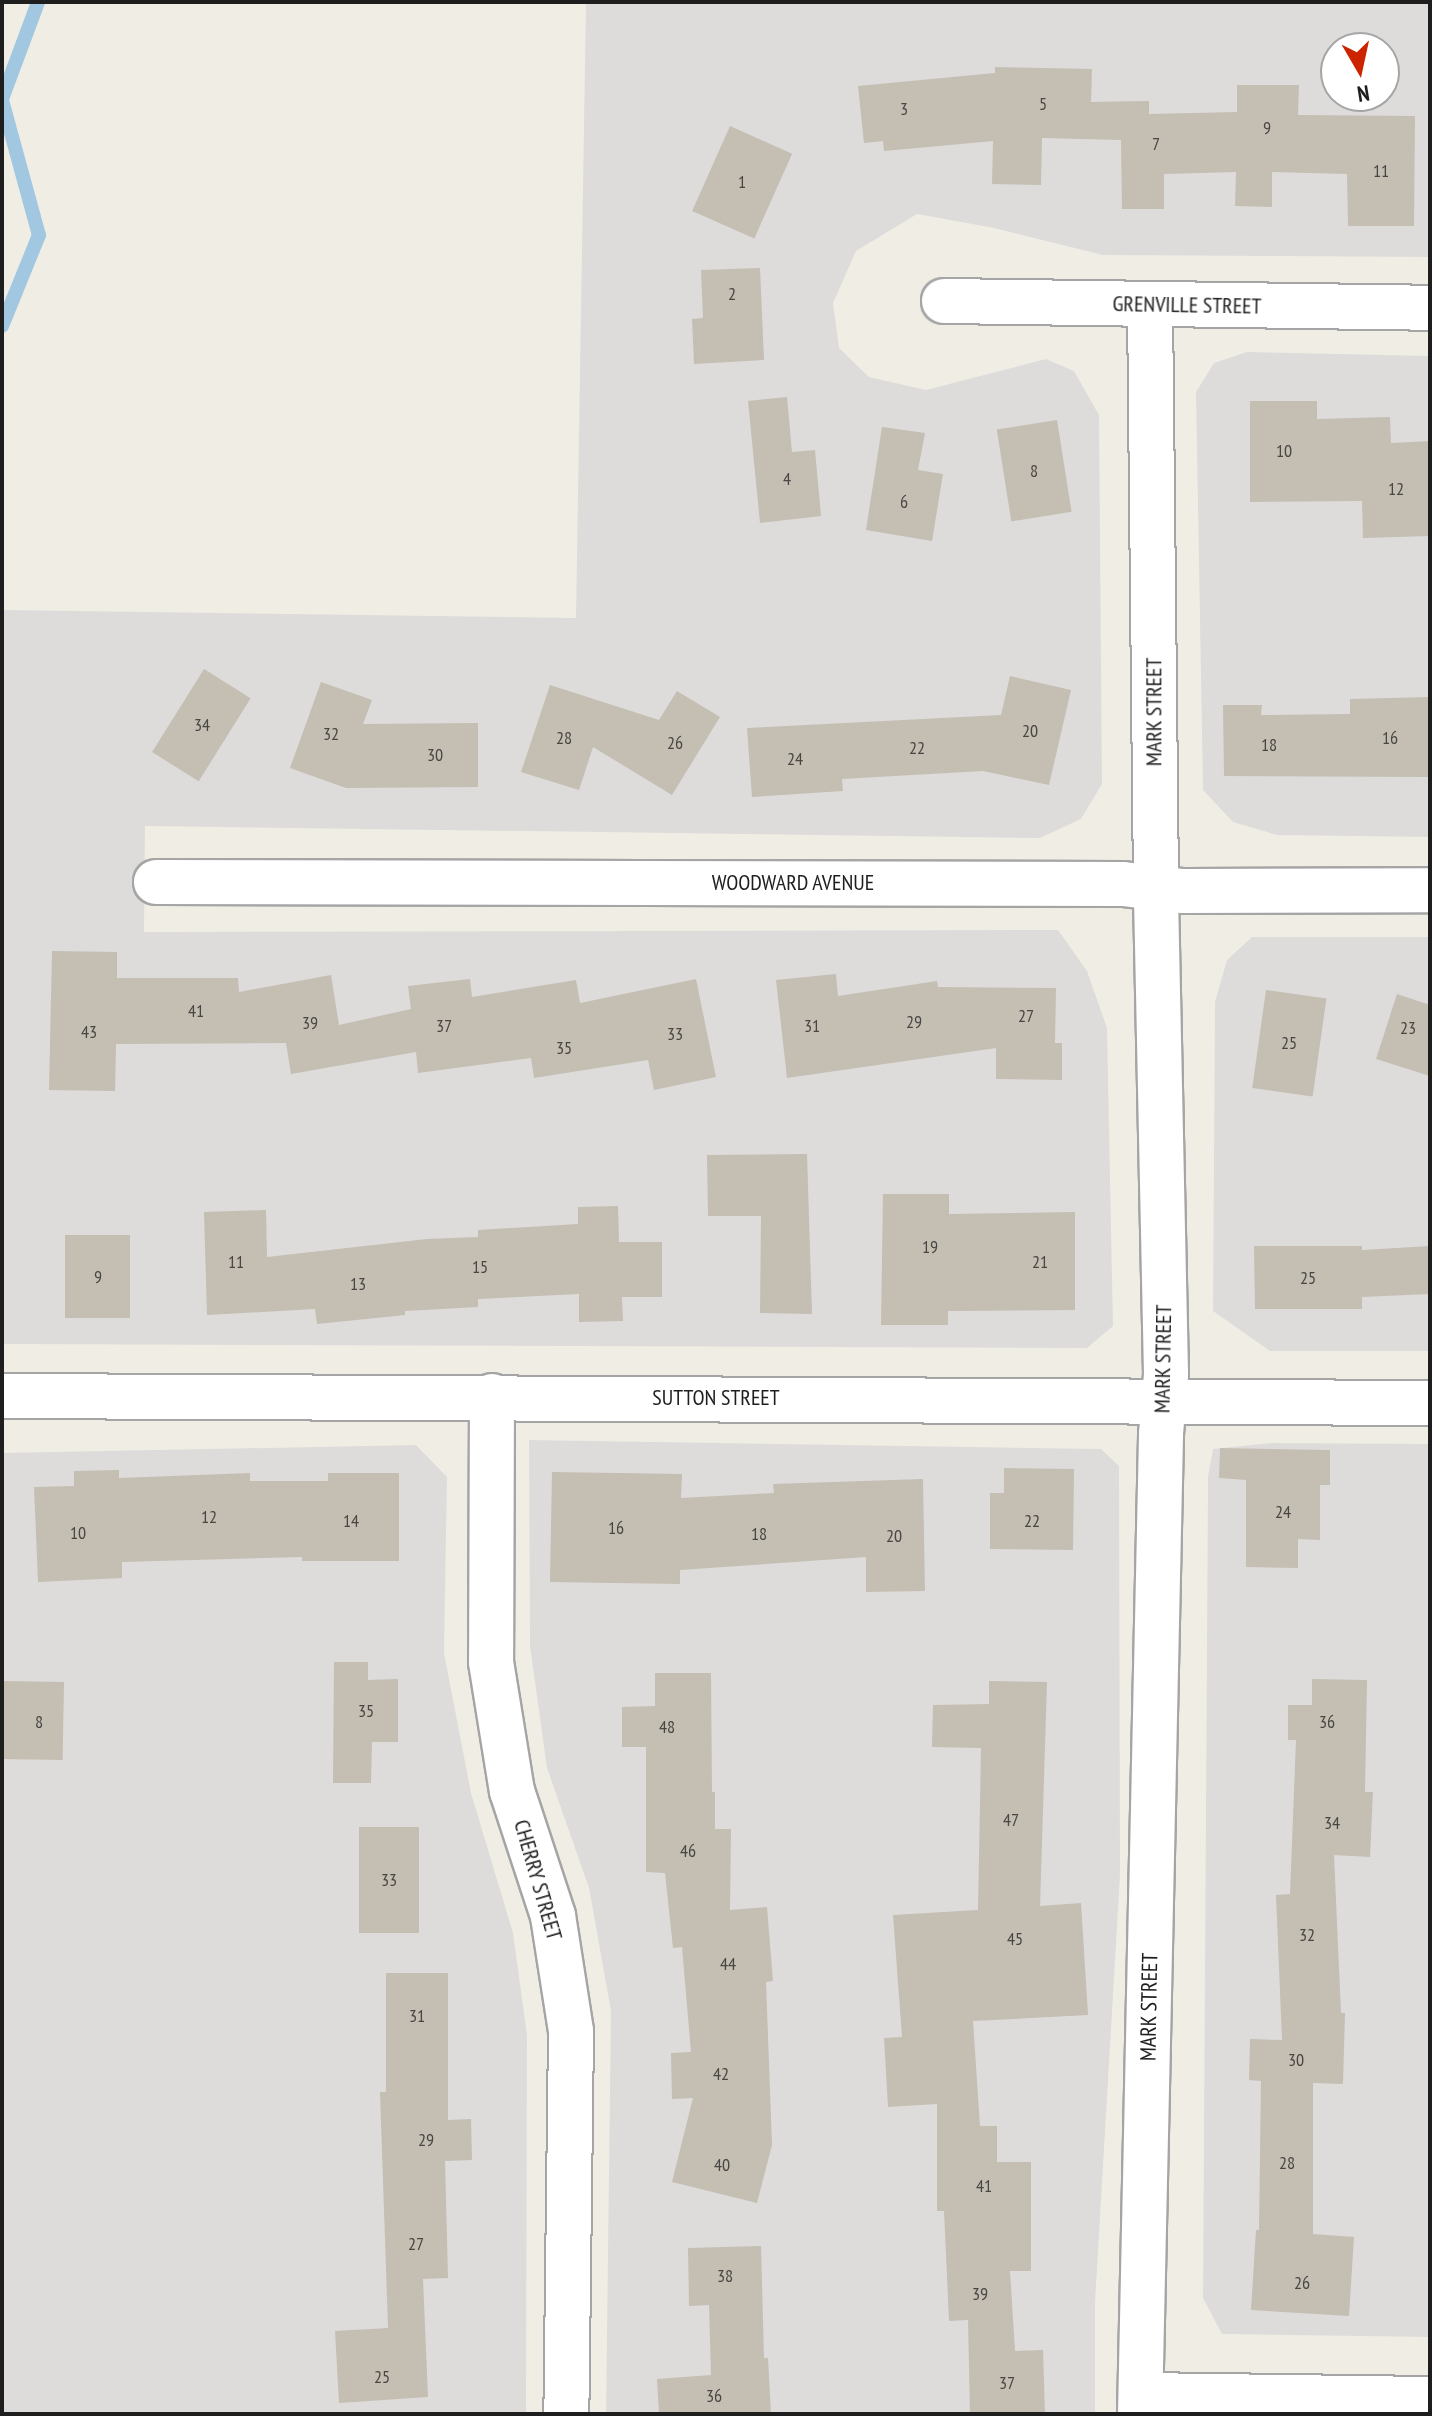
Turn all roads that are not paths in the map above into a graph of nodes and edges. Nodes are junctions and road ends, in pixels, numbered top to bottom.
1 (944, 301) dead end
2 (1150, 305) junction
3 (1430, 308) edge
4 (156, 882) dead end
5 (1156, 886) junction
6 (1430, 890) edge
7 (2, 1396) edge
8 (492, 1396) junction
9 (1163, 1401) junction
10 (1430, 1403) edge
11 (1430, 2399) edge
12 (1141, 2405) edge
13 (566, 2414) edge

1 - 2 street, GRENVILLE STREET
2 - 3 street, GRENVILLE STREET
2 - 5 street, MARK STREET
4 - 5 street, WOODWARD AVENUE
5 - 6 street, WOODWARD AVENUE
5 - 9 street, MARK STREET
7 - 8 street, SUTTON STREET
8 - 9 street, SUTTON STREET
8 - 13 street, CHERRY STREET
9 - 10 street, SUTTON STREET
9 - 12 street, MARK STREET
11 - 12 street

